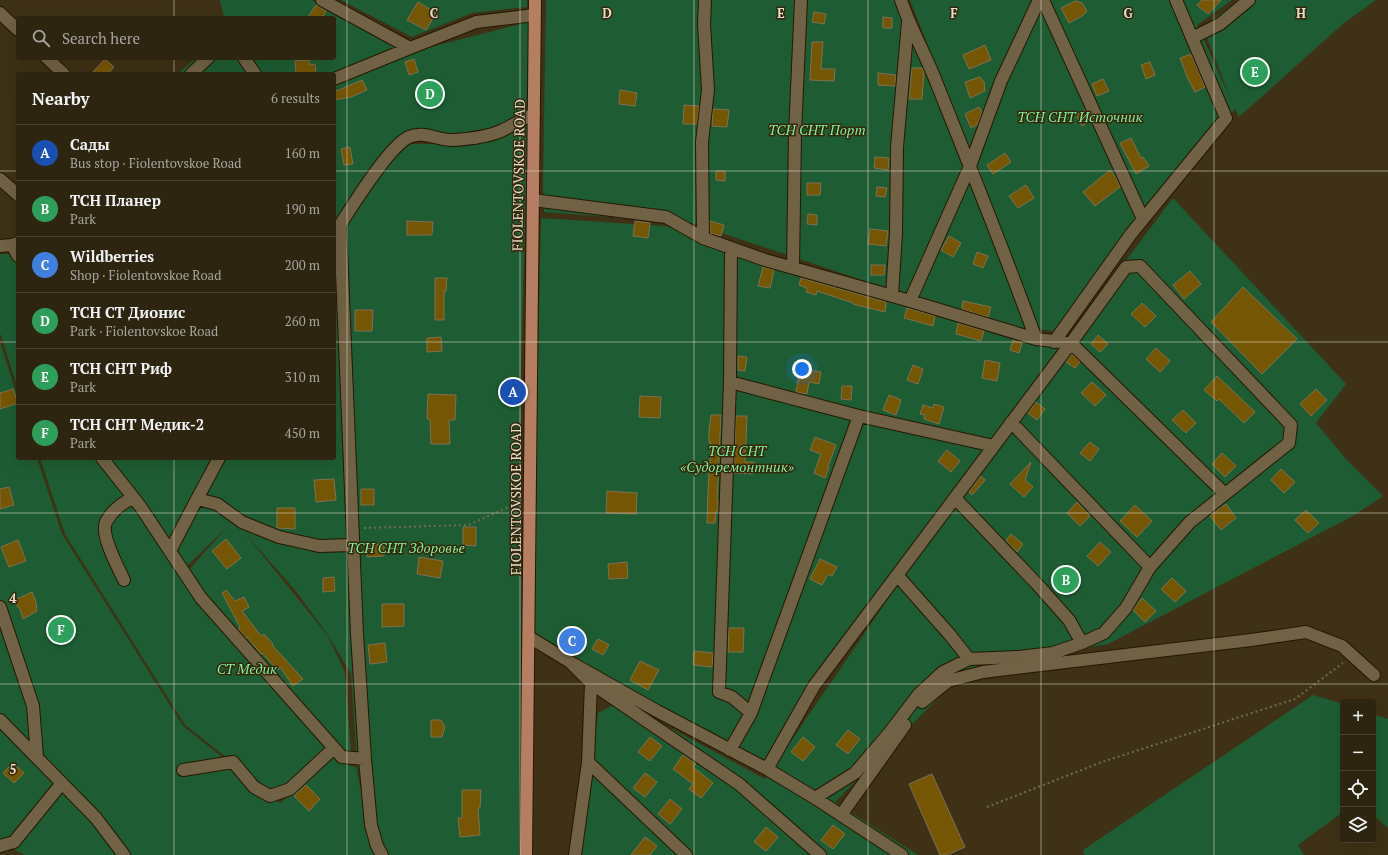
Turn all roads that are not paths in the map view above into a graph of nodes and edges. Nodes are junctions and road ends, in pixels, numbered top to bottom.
1 (322, 0) edge
2 (535, 0) edge
3 (705, 0) edge
4 (801, 0) edge
5 (901, 0) edge
6 (1039, 0) edge
7 (1043, 0) edge
8 (1176, 0) edge
9 (1249, 0) edge
10 (0, 13) edge
11 (535, 15) junction
12 (908, 21) junction
13 (16, 28) edge
14 (1192, 38) junction
15 (410, 48) junction
16 (49, 60) edge
17 (206, 60) edge
18 (245, 60) edge
19 (62, 72) edge
20 (193, 72) edge
21 (254, 72) edge
22 (336, 78) edge
23 (534, 114) junction
24 (970, 166) junction
25 (0, 179) edge
26 (16, 193) edge
27 (533, 200) junction
28 (1143, 219) junction
29 (337, 226) edge
30 (703, 238) junction
31 (15, 244) edge
32 (0, 246) edge
33 (731, 248) junction
34 (793, 268) junction
35 (892, 296) junction
36 (910, 301) junction
37 (1036, 339) junction
38 (1054, 342) junction
39 (1071, 343) junction
40 (730, 382) junction
41 (859, 416) junction
42 (1011, 422) junction
43 (994, 446) junction
44 (104, 460) edge
45 (218, 460) edge
46 (1225, 494) junction
47 (133, 497) junction
48 (955, 498) junction
49 (197, 499) junction
50 (353, 545) junction
51 (170, 551) junction
52 (1150, 567) junction
53 (897, 575) junction
54 (124, 580) dead end
55 (0, 607) edge
56 (529, 637) junction
57 (1082, 643) junction
58 (969, 659) junction
59 (570, 662) junction
60 (1374, 675) dead end
61 (591, 683) junction
62 (751, 713) junction
63 (0, 720) edge
64 (334, 748) junction
65 (730, 750) junction
66 (37, 757) junction
67 (365, 760) junction
68 (588, 762) junction
69 (767, 769) junction
70 (183, 770) dead end
71 (62, 783) junction
72 (815, 798) junction
73 (841, 815) junction
74 (0, 846) edge
75 (124, 855) edge
76 (382, 855) edge
77 (526, 855) edge
78 (575, 855) edge
79 (686, 855) edge
80 (820, 855) edge
81 (902, 855) edge

1 - 15 street
2 - 11 main road, FIOLENTOVSKOE ROAD
3 - 30 street
4 - 34 street
5 - 12 street
6 - 24 street
7 - 28 street
8 - 14 street
9 - 14 street
10 - 13 street
11 - 15 street
11 - 23 main road, FIOLENTOVSKOE ROAD
12 - 24 street
12 - 35 street
14 - 28 street
15 - 22 street
16 - 19 street
17 - 20 street
18 - 21 street
23 - 27 main road, FIOLENTOVSKOE ROAD
23 - 29 street
24 - 36 street
24 - 37 street
25 - 26 street
27 - 30 street
27 - 56 main road, FIOLENTOVSKOE ROAD
28 - 38 street
29 - 50 street
30 - 33 street
31 - 32 street
33 - 34 street
33 - 40 street
34 - 35 street
35 - 36 street
36 - 37 street
37 - 38 street
38 - 39 street
39 - 42 street
39 - 46 street
39 - 46 street
40 - 41 street
40 - 62 street
41 - 43 street
41 - 62 street
42 - 43 street
42 - 52 street
43 - 48 street
44 - 47 street
45 - 49 street
46 - 52 street
47 - 51 street
47 - 54 street
48 - 53 street
48 - 57 street
49 - 50 street
49 - 51 street
50 - 67 street
51 - 64 street
52 - 57 street
53 - 58 street
53 - 69 street
55 - 66 street
56 - 59 street
56 - 77 main road, FIOLENTOVSKOE ROAD
57 - 58 street
58 - 72 street
59 - 61 street
59 - 65 street
60 - 73 street
61 - 68 street
61 - 80 street
62 - 65 street
63 - 66 street
64 - 67 street
64 - 70 street
65 - 69 street
66 - 71 street
67 - 76 street
68 - 78 street
68 - 79 street
69 - 72 street
71 - 74 street
71 - 75 street
72 - 73 street
73 - 81 street

